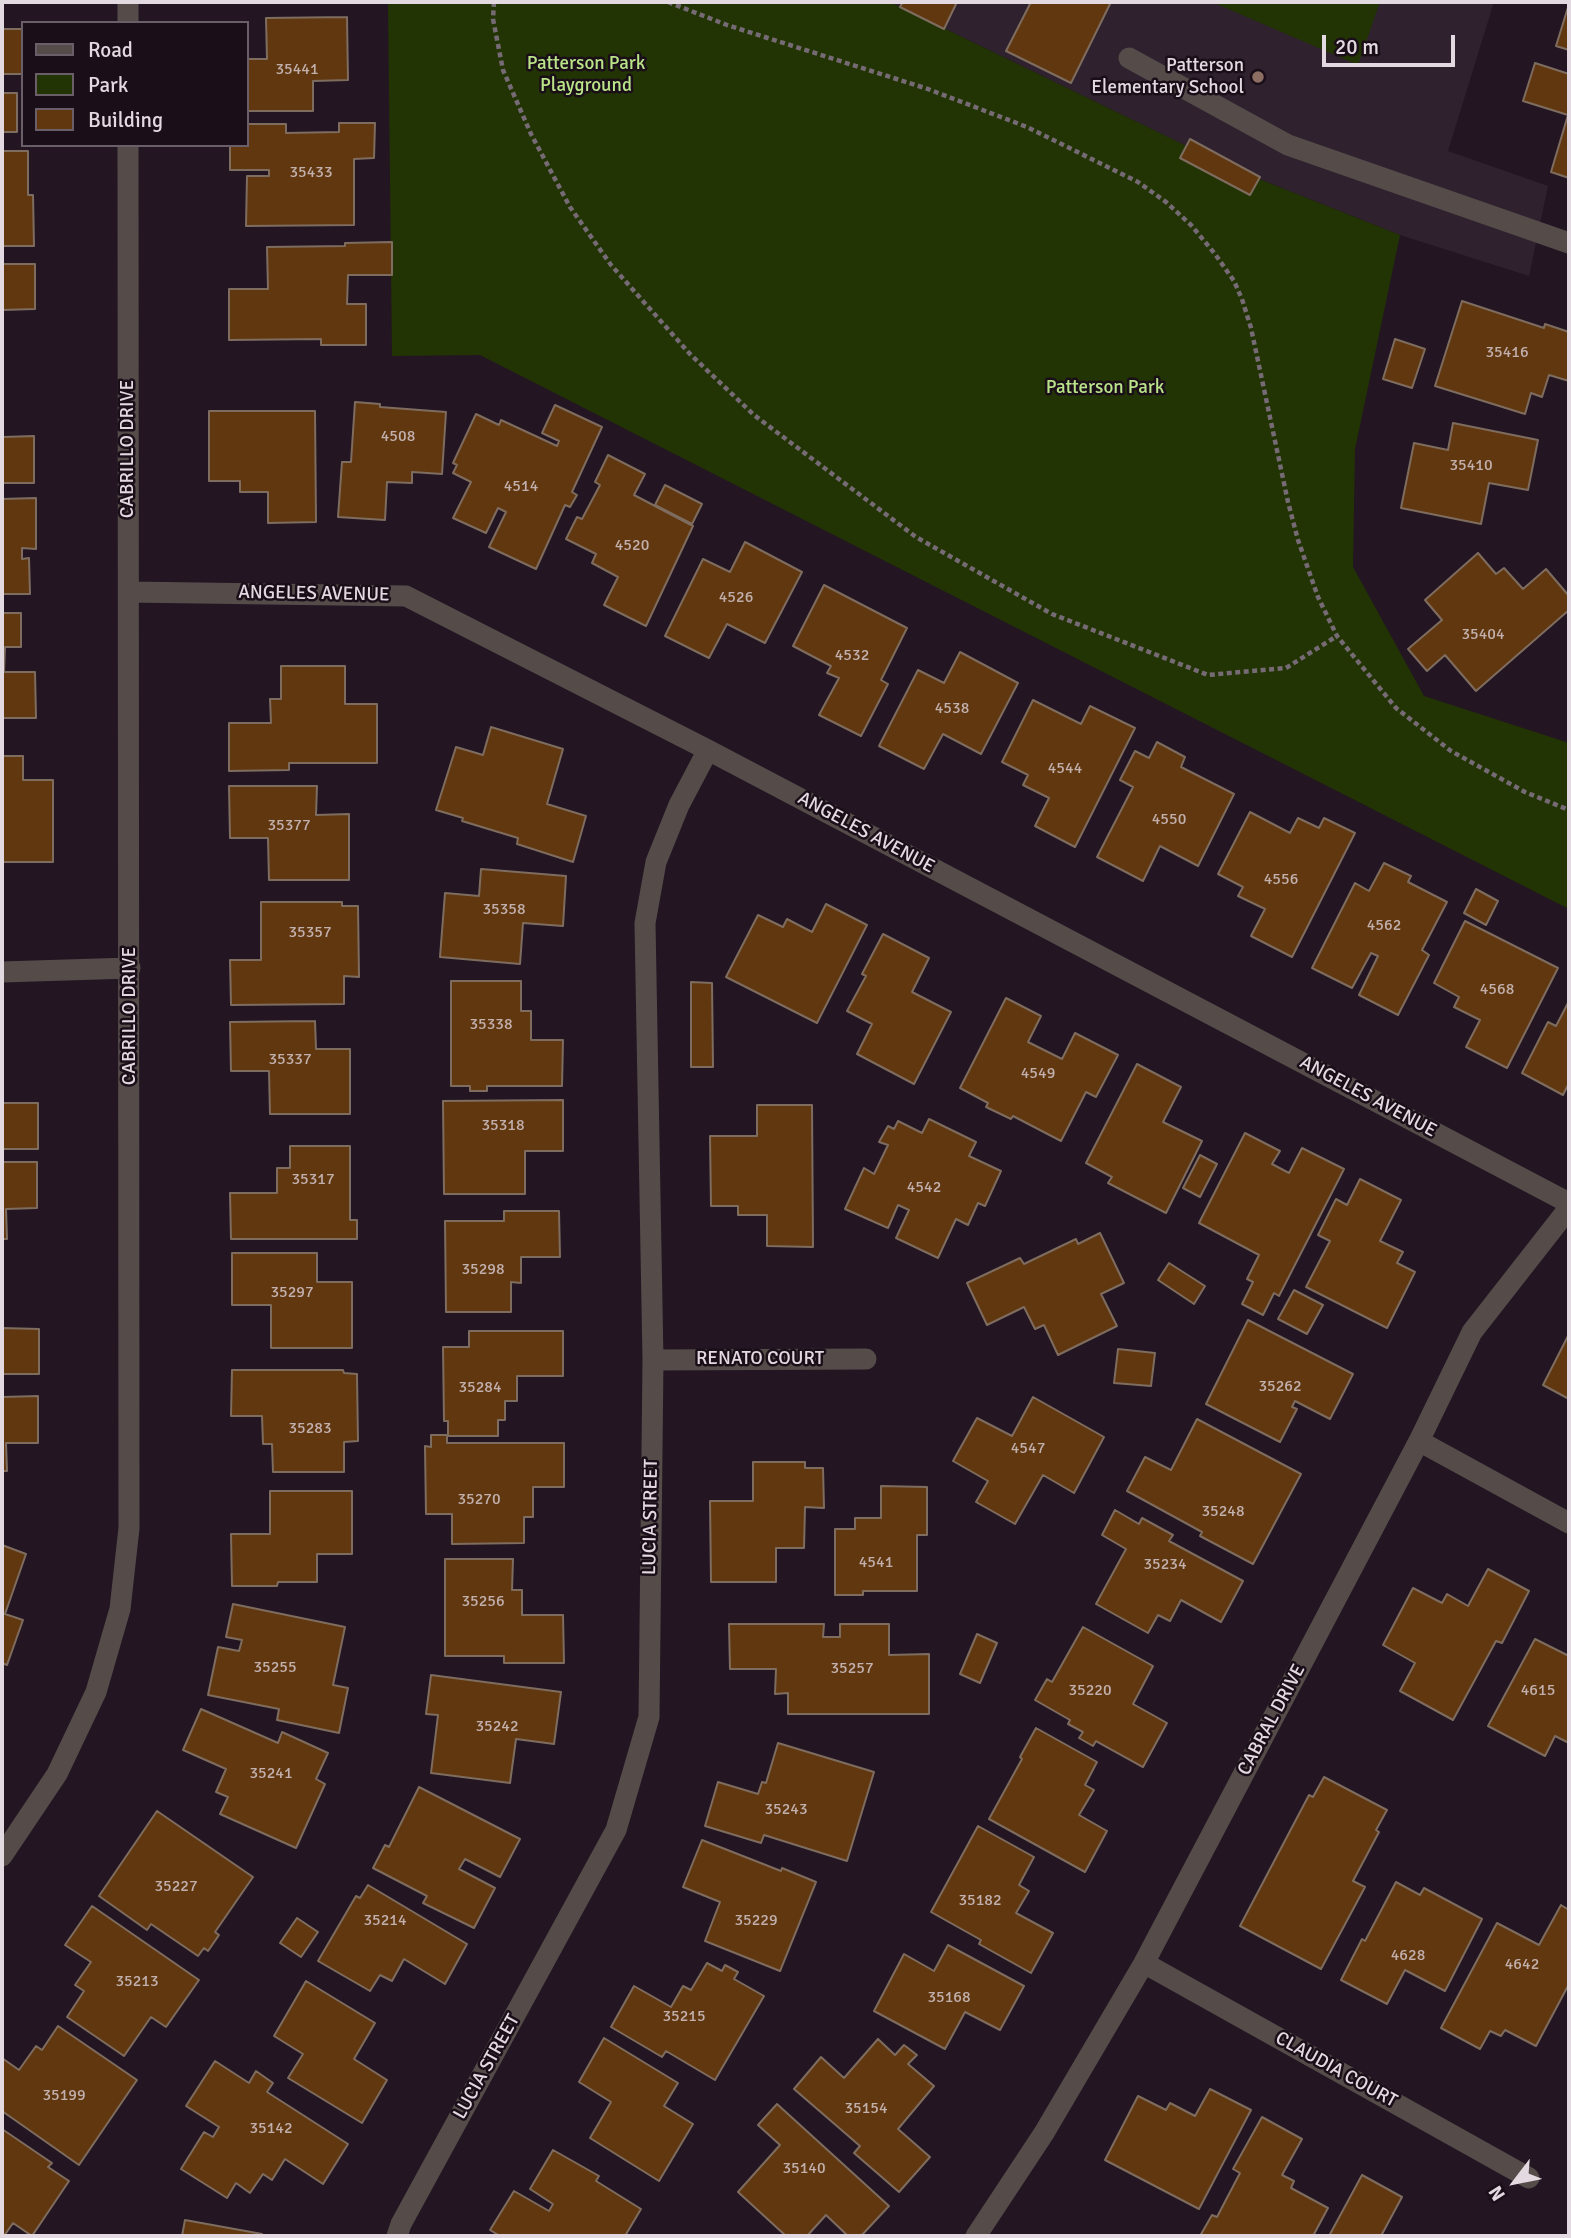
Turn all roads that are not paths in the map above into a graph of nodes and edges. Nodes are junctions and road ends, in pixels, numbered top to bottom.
1 (128, 2) edge
2 (128, 21) edge
3 (1129, 58) dead end
4 (128, 147) edge
5 (1569, 243) edge
6 (129, 592) junction
7 (708, 750) junction
8 (130, 968) junction
9 (2, 972) edge
10 (1569, 1205) edge
11 (866, 1359) dead end
12 (653, 1360) junction
13 (1419, 1441) junction
14 (1569, 1523) edge
15 (2, 1856) edge
16 (1144, 1963) junction
17 (1529, 2178) dead end
18 (397, 2236) edge
19 (976, 2236) edge

1 - 2 street
3 - 5 street
4 - 6 street, CABRILLO DRIVE
6 - 7 street, ANGELES AVENUE
6 - 8 street, CABRILLO DRIVE
7 - 10 street, ANGELES AVENUE
7 - 12 street, LUCIA STREET
8 - 9 street
8 - 15 street, CABRILLO DRIVE
10 - 13 street, CABRAL DRIVE
11 - 12 street, RENATO COURT
12 - 18 street, LUCIA STREET
13 - 14 street
13 - 16 street, CABRAL DRIVE
16 - 17 street, CLAUDIA COURT
16 - 19 street, CABRAL DRIVE

